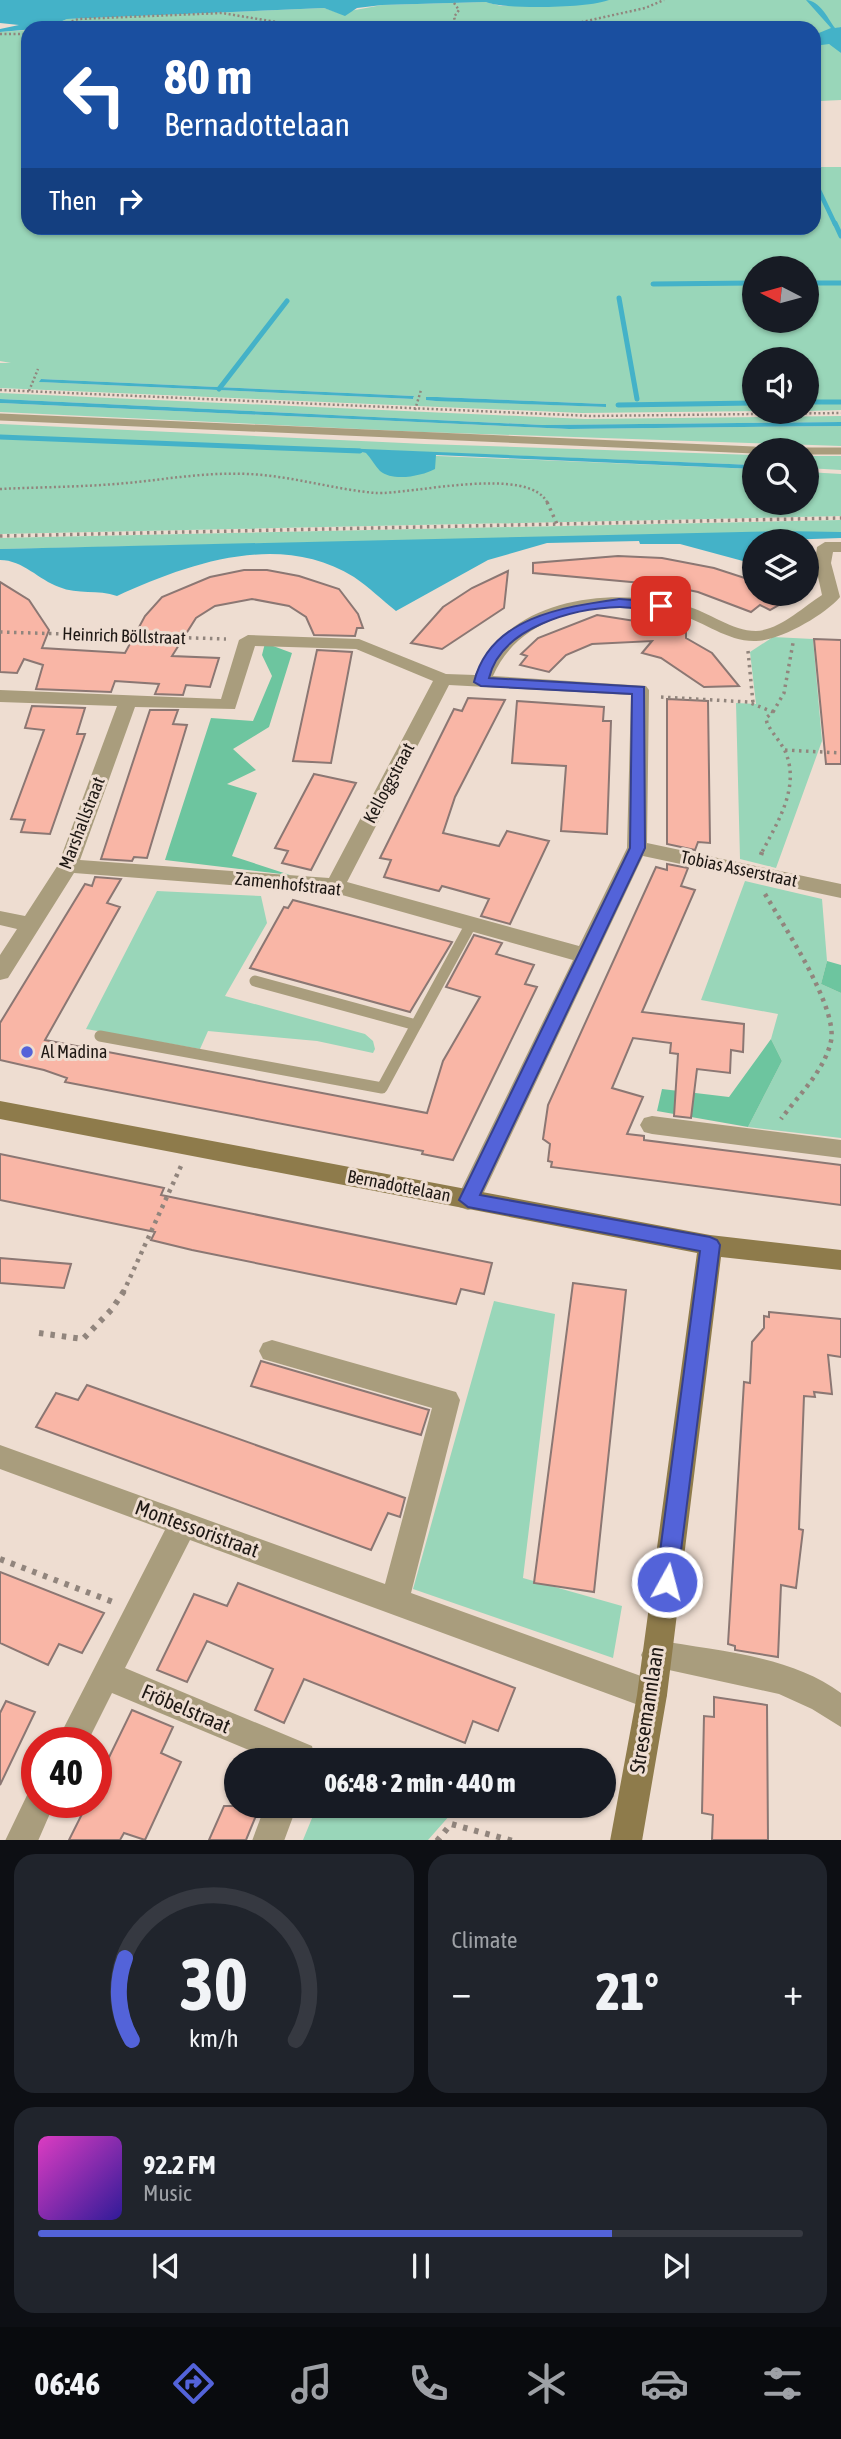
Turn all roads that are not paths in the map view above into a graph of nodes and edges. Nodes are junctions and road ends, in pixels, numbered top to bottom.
1 (0, 417) edge
2 (742, 449) edge
3 (819, 451) edge
4 (841, 451) edge
5 (841, 547) edge
6 (836, 600) edge
7 (443, 679) junction
8 (481, 682) junction
9 (0, 696) edge
10 (127, 703) junction
11 (638, 848) junction
12 (68, 866) junction
13 (335, 886) junction
14 (841, 891) edge
15 (0, 918) edge
16 (471, 924) junction
17 (31, 925) junction
18 (584, 955) junction
19 (0, 972) edge
20 (255, 981) dead end
21 (416, 1025) junction
22 (100, 1037) dead end
23 (0, 1110) edge
24 (652, 1125) dead end
25 (841, 1149) edge
26 (468, 1200) junction
27 (710, 1245) junction
28 (841, 1260) edge
29 (272, 1351) dead end
30 (0, 1457) edge
31 (183, 1524) junction
32 (395, 1601) junction
33 (656, 1654) junction
34 (107, 1676) junction
35 (652, 1695) junction
36 (841, 1712) edge
37 (80, 1727) edge
38 (279, 1748) edge
39 (30, 1818) edge
40 (276, 1818) edge
41 (18, 1838) edge
42 (268, 1840) edge
43 (626, 1840) edge

1 - 2 lane
3 - 4 lane
5 - 6 street
6 - 8 street
7 - 8 street
7 - 10 street
7 - 13 street, Kelloggstraat
8 - 11 street
9 - 10 street
10 - 12 street, Marshallstraat
11 - 14 street, Tobias Asserstraat
11 - 18 street
12 - 13 street, Zamenhofstraat
12 - 17 street, Marshallstraat
13 - 16 street, Zamenhofstraat
15 - 17 street
16 - 18 street, Zamenhofstraat
16 - 21 lane
17 - 19 street, Marshallstraat
18 - 26 street
20 - 21 lane
21 - 22 lane
23 - 26 street, Bernadottelaan
24 - 25 street
26 - 27 street, Bernadottelaan
27 - 28 street, Bernadottelaan
27 - 33 street, Stresemannlaan
29 - 32 street
30 - 31 street, Montessoristraat
31 - 32 street, Montessoristraat
31 - 34 street
32 - 35 street, Montessoristraat
33 - 35 street, Stresemannlaan
33 - 36 street
34 - 37 street
34 - 38 street, Fröbelstraat
35 - 43 street, Stresemannlaan
39 - 41 street
40 - 42 street

